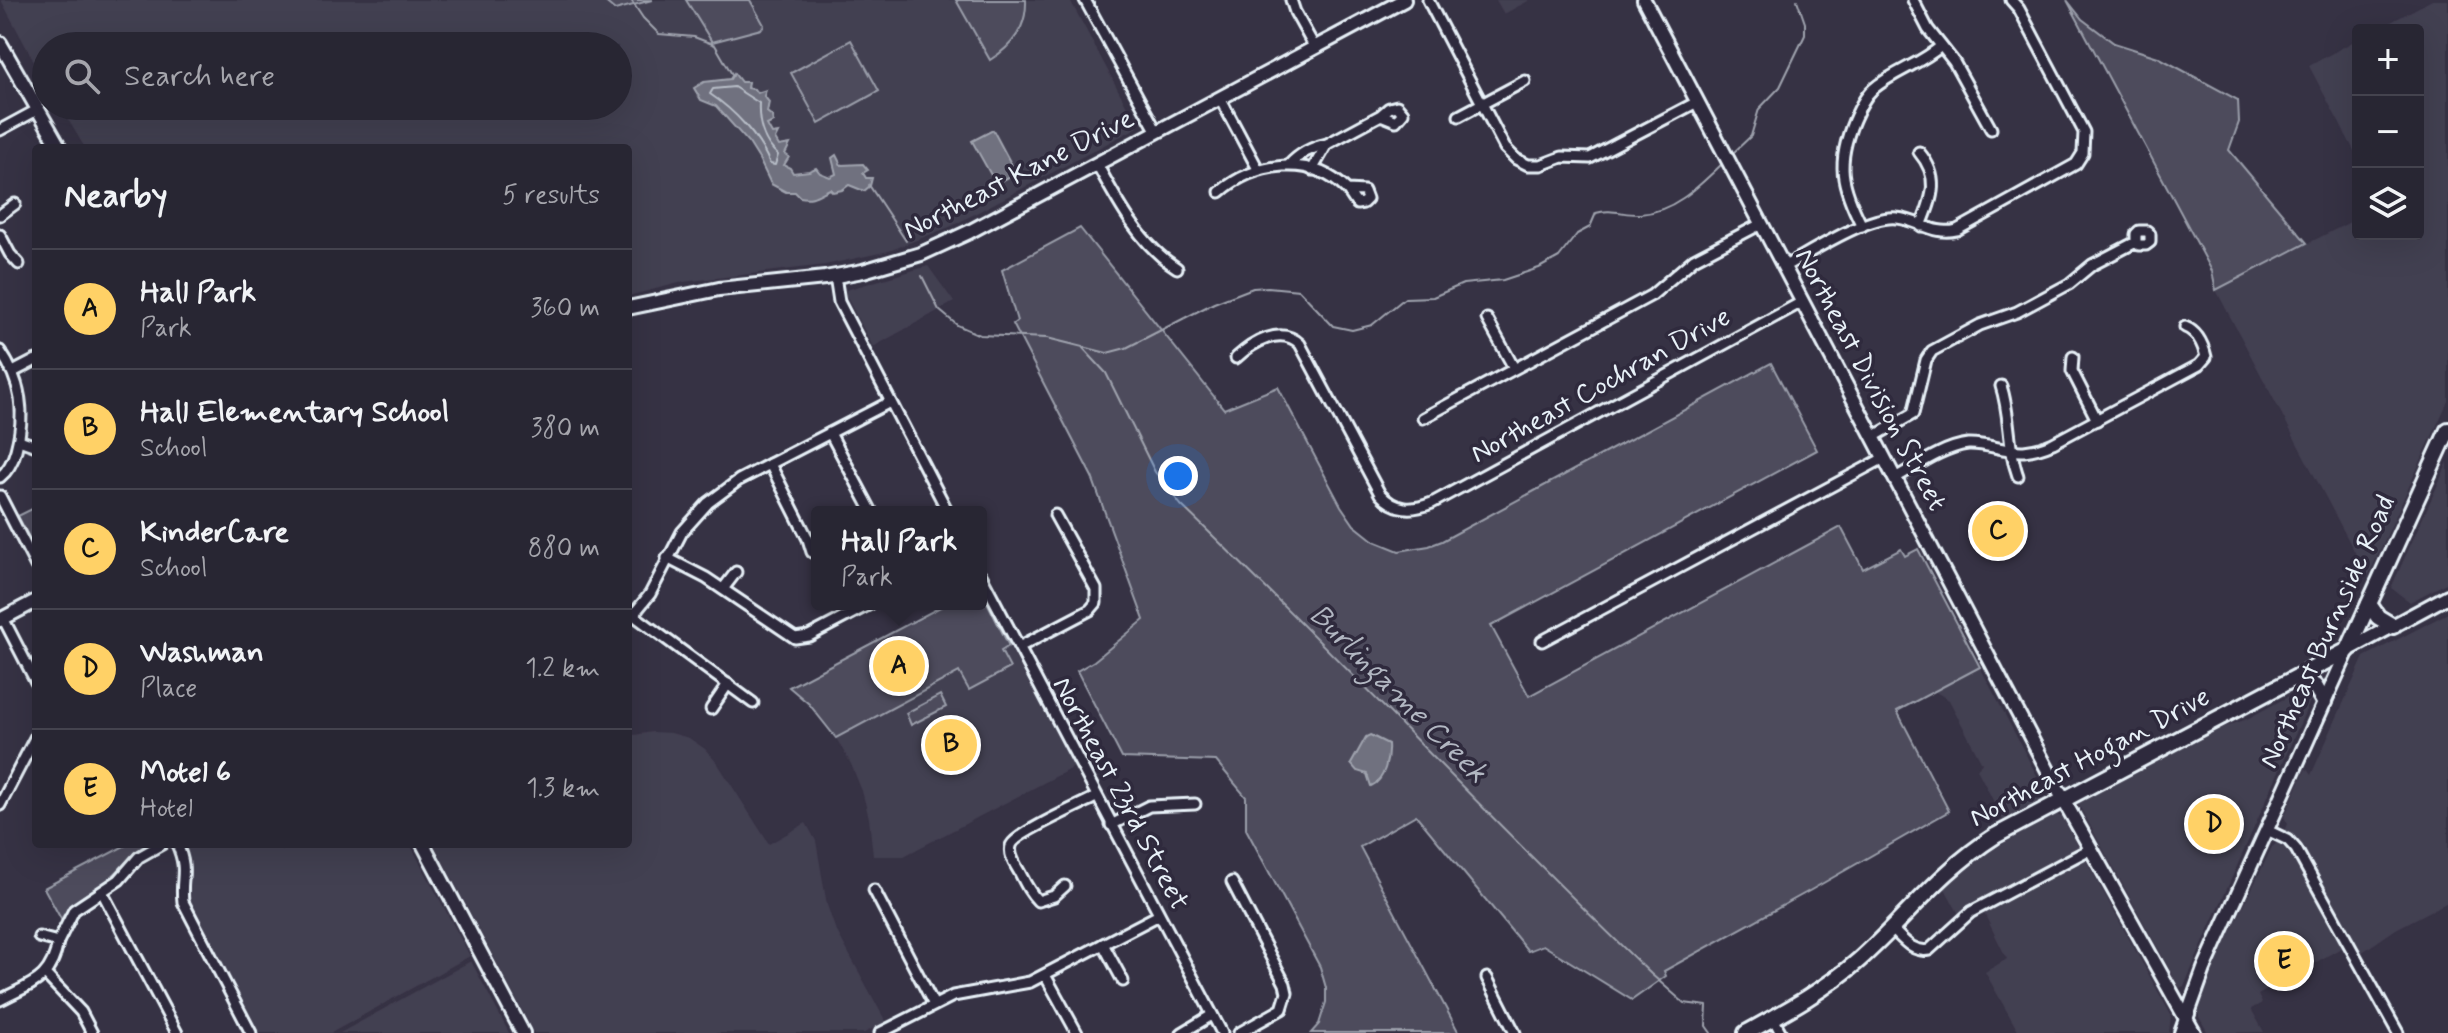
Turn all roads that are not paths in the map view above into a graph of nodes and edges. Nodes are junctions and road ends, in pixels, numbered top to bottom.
1 (1085, 0) edge
2 (1291, 0) edge
3 (1404, 0) edge
4 (1428, 0) edge
5 (1644, 0) edge
6 (1913, 0) edge
7 (2011, 0) edge
8 (0, 43) edge
9 (1941, 46) junction
10 (1315, 48) junction
11 (1525, 81) dead end
12 (1220, 98) junction
13 (32, 101) edge
14 (1697, 102) junction
15 (1482, 104) junction
16 (32, 113) edge
17 (1381, 115) dead end
18 (1459, 116) dead end
19 (43, 120) edge
20 (1991, 129) dead end
21 (0, 130) edge
22 (1157, 132) junction
23 (58, 144) edge
24 (1327, 144) junction
25 (1919, 152) dead end
26 (1097, 164) junction
27 (1289, 165) junction
28 (1258, 169) junction
29 (1312, 170) junction
30 (1348, 190) dead end
31 (1220, 192) dead end
32 (15, 204) dead end
33 (0, 215) edge
34 (1761, 224) junction
35 (1862, 226) junction
36 (1921, 226) junction
37 (0, 235) edge
38 (2136, 242) dead end
39 (19, 264) dead end
40 (1783, 267) junction
41 (1177, 268) dead end
42 (835, 276) junction
43 (1802, 302) junction
44 (632, 307) edge
45 (1487, 319) dead end
46 (2185, 327) dead end
47 (0, 351) edge
48 (2073, 357) dead end
49 (1236, 358) dead end
50 (32, 362) edge
51 (1514, 368) junction
52 (13, 372) junction
53 (2001, 386) dead end
54 (890, 402) junction
55 (1423, 418) dead end
56 (2097, 420) junction
57 (2448, 430) edge
58 (830, 433) junction
59 (1873, 437) junction
60 (19, 440) junction
61 (32, 445) edge
62 (2010, 450) junction
63 (1884, 458) junction
64 (770, 464) junction
65 (2018, 476) dead end
66 (0, 477) edge
67 (1895, 478) junction
68 (0, 496) edge
69 (869, 506) edge
70 (945, 506) edge
71 (1055, 515) dead end
72 (811, 549) edge
73 (32, 558) edge
74 (667, 558) junction
75 (736, 572) dead end
76 (987, 586) edge
77 (723, 589) junction
78 (2448, 596) edge
79 (32, 603) edge
80 (2369, 604) junction
81 (859, 610) edge
82 (632, 612) edge
83 (632, 614) edge
84 (1, 619) edge
85 (2393, 626) junction
86 (1542, 641) dead end
87 (1019, 647) junction
88 (2348, 650) junction
89 (32, 666) edge
90 (2296, 678) junction
91 (728, 684) junction
92 (2324, 702) junction
93 (753, 703) dead end
94 (711, 709) dead end
95 (32, 744) edge
96 (1096, 797) junction
97 (2063, 799) junction
98 (1195, 804) dead end
99 (0, 805) edge
100 (1111, 825) junction
101 (2267, 830) junction
102 (155, 848) edge
103 (178, 848) edge
104 (425, 848) edge
105 (2090, 849) junction
106 (1232, 882) dead end
107 (1065, 886) dead end
108 (874, 890) dead end
109 (102, 892) junction
110 (1159, 915) junction
111 (1891, 928) junction
112 (39, 937) dead end
113 (58, 942) junction
114 (1103, 944) junction
115 (46, 975) junction
116 (1045, 975) junction
117 (1487, 978) dead end
118 (1123, 981) dead end
119 (0, 1000) edge
120 (934, 1005) junction
121 (1212, 1015) junction
122 (1773, 1018) junction
123 (2186, 1018) junction
124 (92, 1033) edge
125 (177, 1033) edge
126 (251, 1033) edge
127 (523, 1033) edge
128 (880, 1033) edge
129 (1077, 1033) edge
130 (1182, 1033) edge
131 (1222, 1033) edge
132 (1239, 1033) edge
133 (1515, 1033) edge
134 (1746, 1033) edge
135 (1781, 1033) edge
136 (2181, 1033) edge
137 (2194, 1033) edge
138 (2398, 1033) edge

1 - 22 street
2 - 10 street
3 - 10 main road, Northeast Kane Drive
4 - 15 street
5 - 14 main road, Northeast Division Street
6 - 9 street
7 - 36 street
8 - 13 main road
9 - 20 street
9 - 35 street
10 - 12 main road, Northeast Kane Drive
11 - 15 street
12 - 22 main road, Northeast Kane Drive
12 - 28 street
14 - 15 street
14 - 34 main road, Northeast Division Street
15 - 18 street
16 - 21 street
17 - 24 street
19 - 23 main road
22 - 26 main road, Northeast Kane Drive
24 - 27 street
24 - 29 street
25 - 36 street
26 - 41 street
26 - 42 main road, Northeast Kane Drive
27 - 28 street
27 - 29 street
28 - 31 street
29 - 30 street
32 - 33 street
34 - 40 main road, Northeast Division Street
34 - 51 street
35 - 36 street
35 - 40 street
37 - 39 street
38 - 59 street
40 - 43 main road, Northeast Division Street
42 - 44 main road, Northeast Kane Drive
42 - 54 street
43 - 49 street, Northeast Cochran Drive
43 - 59 main road, Northeast Division Street
45 - 51 street
46 - 56 street
47 - 52 street
48 - 56 street
50 - 52 street
51 - 55 street
52 - 60 street
53 - 62 street
54 - 58 street
54 - 70 street
56 - 62 street
57 - 80 highway, Northeast Burnside Road
58 - 64 street
58 - 69 street
59 - 63 main road, Northeast Division Street
60 - 61 street
60 - 66 street
62 - 65 street
62 - 67 street
63 - 67 main road, Northeast Division Street
63 - 86 street
64 - 72 street
64 - 74 street
67 - 97 main road, Northeast Division Street
68 - 73 street
71 - 87 street
74 - 77 street
74 - 82 street
75 - 77 street
76 - 87 street, Northeast 23rd Street
77 - 81 street
78 - 85 main road, Northeast Hogan Drive
79 - 84 main road
80 - 85 highway
80 - 88 highway, Northeast Burnside Road
83 - 91 street
84 - 89 street
85 - 88 main road, Northeast Hogan Drive
87 - 96 street, Northeast 23rd Street
88 - 90 highway, Northeast Hogan Drive
88 - 92 main road, Northeast Burnside Road
90 - 92 highway
90 - 97 highway, Northeast Hogan Drive
91 - 93 street
91 - 94 street
92 - 101 main road, Northeast Burnside Road
95 - 99 street
96 - 100 street, Northeast 23rd Street
96 - 107 street
97 - 105 main road, Northeast Division Street
97 - 111 highway, Northeast Hogan Drive
98 - 100 street
100 - 110 street, Northeast 23rd Street
101 - 123 main road, Northeast Burnside Road
101 - 138 street
102 - 109 street
103 - 126 street
104 - 127 main road
105 - 111 street
105 - 123 main road, Northeast Division Street
106 - 132 street
108 - 120 street
109 - 113 street
109 - 125 street
110 - 114 street
110 - 121 street, Northeast 23rd Street
111 - 122 highway, Northeast Hogan Drive
112 - 113 street
113 - 115 street
114 - 116 street
114 - 118 street
115 - 119 street
115 - 124 street
116 - 120 street
116 - 129 street
117 - 133 street
120 - 128 street
121 - 130 street
121 - 131 street, Northeast 23rd Street
122 - 134 highway, Northeast Hogan Drive
122 - 135 street
123 - 136 main road, Northeast Burnside Road
123 - 137 main road, Northeast Division Street

